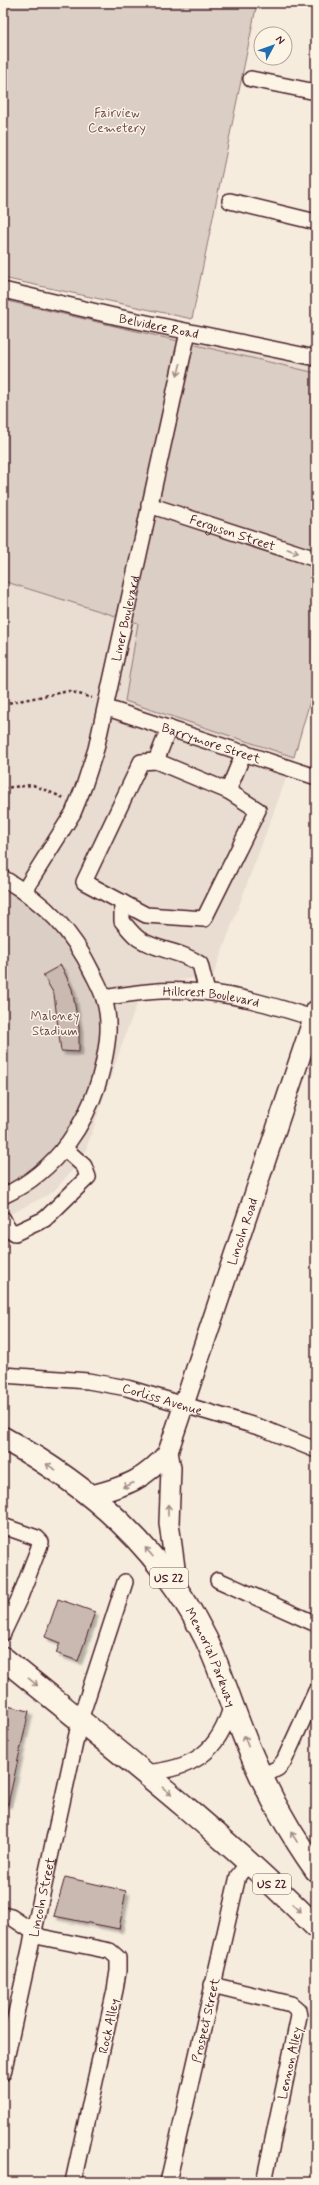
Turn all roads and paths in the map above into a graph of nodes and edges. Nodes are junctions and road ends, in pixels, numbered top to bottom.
1 (251, 79) dead end
2 (316, 92) edge
3 (230, 201) dead end
4 (316, 222) edge
5 (3, 290) edge
6 (188, 332) junction
7 (316, 358) edge
8 (149, 505) junction
9 (316, 559) edge
10 (3, 704) edge
11 (107, 708) junction
12 (169, 728) junction
13 (244, 752) junction
14 (156, 761) junction
15 (316, 777) edge
16 (3, 788) edge
17 (228, 791) junction
18 (77, 803) junction
19 (3, 878) edge
20 (24, 891) junction
21 (122, 902) junction
22 (207, 992) junction
23 (104, 998) junction
24 (315, 1016) edge
25 (64, 1148) junction
26 (3, 1196) edge
27 (3, 1219) edge
28 (3, 1375) edge
29 (183, 1406) junction
30 (3, 1438) edge
31 (316, 1450) edge
32 (168, 1452) junction
33 (92, 1495) junction
34 (3, 1526) edge
35 (218, 1580) dead end
36 (125, 1582) dead end
37 (178, 1590) junction
38 (316, 1624) edge
39 (3, 1633) edge
40 (3, 1658) edge
41 (316, 1691) edge
42 (232, 1704) junction
43 (80, 1720) junction
44 (144, 1773) junction
45 (261, 1777) junction
46 (249, 1862) junction
47 (316, 1870) edge
48 (3, 1915) edge
49 (316, 1927) edge
50 (33, 1932) junction
51 (212, 1985) junction
52 (3, 2073) edge
53 (73, 2182) edge
54 (168, 2182) edge
55 (264, 2182) edge

1 - 2 street
3 - 4 street
5 - 6 street, Belvidere Road
6 - 7 street, Belvidere Road
6 -> 8 street, Liner Boulevard
8 -> 9 street, Ferguson Street
8 - 11 street, Liner Boulevard
10 - 11 path
11 - 12 street, Barrymore Street
11 - 18 street, Liner Boulevard
12 - 13 street, Barrymore Street
12 - 14 street
13 - 15 street, Barrymore Street
13 - 17 street
14 - 17 street
14 - 21 street
16 - 18 path
17 - 21 street
18 - 20 street, Liner Boulevard
19 - 20 street
20 - 23 street
21 - 22 street
22 - 23 street, Hillcrest Boulevard
22 - 24 street, Hillcrest Boulevard
23 - 25 street
24 - 29 main road, Lincoln Road
25 - 26 street
25 - 27 street
28 - 29 street, Corliss Avenue
29 - 31 street, Corliss Avenue
29 - 32 main road, Lincoln Road
33 -> 30 highway, Memorial Parkway / US 22
32 -> 33 main road, Lincoln Road
37 -> 32 main road, Lincoln Road
37 -> 33 highway, Memorial Parkway / US 22
34 - 39 street
35 - 38 street
36 - 43 street, Lincoln Street
37 - 42 highway, Memorial Parkway / US 22
40 -> 43 highway, US 22
41 - 45 street
42 - 44 street
45 -> 42 highway, Memorial Parkway / US 22
43 - 44 highway, US 22
43 - 50 street, Lincoln Street
44 -> 46 highway, US 22
47 -> 45 highway, Memorial Parkway / US 22
46 -> 49 highway, US 22
46 - 51 street, Prospect Street
48 - 50 street
50 - 52 street, Lincoln Street
50 - 53 street, Rock Alley
51 - 54 street, Prospect Street
51 - 55 street, Lennon Alley

